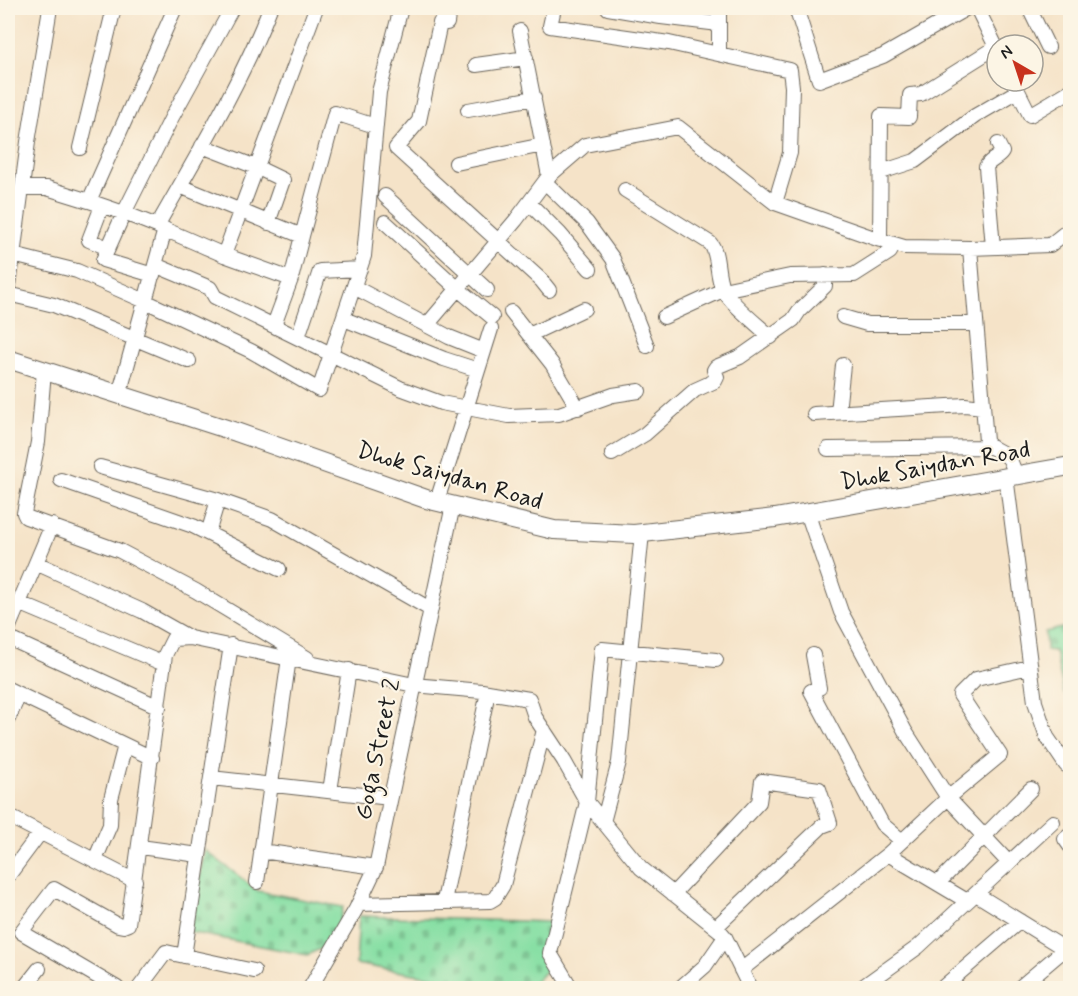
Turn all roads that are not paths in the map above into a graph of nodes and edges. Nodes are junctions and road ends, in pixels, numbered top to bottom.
1 (50, 8) edge
2 (114, 8) edge
3 (175, 8) edge
4 (232, 8) edge
5 (270, 8) edge
6 (316, 8) edge
7 (401, 8) edge
8 (450, 8) edge
9 (554, 8) edge
10 (608, 8) edge
11 (719, 8) edge
12 (796, 8) edge
13 (967, 8) edge
14 (977, 8) edge
15 (1029, 8) edge
16 (662, 12) edge
17 (719, 24) junction
18 (520, 31) dead end
19 (990, 33) edge
20 (1048, 47) dead end
21 (719, 54) junction
22 (985, 55) edge
23 (526, 58) junction
24 (476, 65) dead end
25 (1071, 91) edge
26 (1006, 93) edge
27 (1019, 93) edge
28 (534, 98) junction
29 (468, 110) dead end
30 (375, 126) junction
31 (998, 144) dead end
32 (543, 145) junction
33 (202, 146) junction
34 (80, 148) dead end
35 (456, 163) dead end
36 (256, 166) junction
37 (881, 172) junction
38 (547, 179) junction
39 (180, 186) junction
40 (22, 188) junction
41 (625, 190) dead end
42 (385, 196) dead end
43 (95, 203) junction
44 (529, 203) junction
45 (775, 203) junction
46 (239, 212) junction
47 (124, 213) junction
48 (581, 217) junction
49 (385, 222) dead end
50 (268, 223) junction
51 (161, 227) junction
52 (1071, 229) edge
53 (560, 234) junction
54 (302, 236) junction
55 (498, 242) junction
56 (887, 242) junction
57 (993, 247) junction
58 (108, 248) junction
59 (970, 248) junction
60 (13, 255) junction
61 (224, 255) junction
62 (360, 268) junction
63 (590, 269) dead end
64 (154, 270) junction
65 (320, 271) junction
66 (292, 273) junction
67 (470, 275) junction
68 (825, 275) junction
69 (354, 287) junction
70 (458, 289) junction
71 (487, 290) dead end
72 (549, 290) dead end
73 (723, 290) junction
74 (8, 294) edge
75 (145, 301) junction
76 (584, 309) dead end
77 (511, 312) dead end
78 (664, 317) dead end
79 (843, 317) dead end
80 (344, 319) junction
81 (975, 324) junction
82 (274, 325) junction
83 (427, 326) junction
84 (529, 335) junction
85 (298, 337) junction
86 (771, 337) junction
87 (134, 340) junction
88 (647, 346) dead end
89 (484, 351) junction
90 (332, 352) junction
91 (8, 359) edge
92 (189, 362) dead end
93 (843, 365) dead end
94 (478, 370) junction
95 (44, 371) junction
96 (639, 391) dead end
97 (119, 395) junction
98 (467, 406) junction
99 (983, 407) junction
100 (578, 408) junction
101 (838, 412) junction
102 (814, 414) dead end
103 (990, 447) junction
104 (828, 449) dead end
105 (612, 453) dead end
106 (1071, 466) edge
107 (100, 467) dead end
108 (1011, 476) junction
109 (62, 480) dead end
110 (218, 500) junction
111 (445, 503) junction
112 (807, 512) junction
113 (52, 525) junction
114 (642, 533) junction
115 (208, 534) junction
116 (36, 563) junction
117 (279, 569) dead end
118 (19, 603) junction
119 (430, 609) junction
120 (8, 629) edge
121 (8, 638) edge
122 (190, 638) junction
123 (231, 645) junction
124 (631, 651) junction
125 (813, 655) dead end
126 (289, 658) junction
127 (717, 660) dead end
128 (314, 663) junction
129 (164, 664) junction
130 (1030, 668) junction
131 (349, 670) junction
132 (414, 685) junction
133 (13, 692) edge
134 (488, 692) junction
135 (159, 707) junction
136 (8, 719) edge
137 (544, 730) junction
138 (125, 745) junction
139 (152, 758) junction
140 (1071, 762) edge
141 (211, 778) junction
142 (271, 785) junction
143 (1031, 789) dead end
144 (330, 791) junction
145 (390, 798) junction
146 (948, 798) junction
147 (587, 802) junction
148 (8, 816) edge
149 (603, 822) junction
150 (1053, 822) dead end
151 (40, 833) junction
152 (1071, 835) edge
153 (983, 836) junction
154 (902, 841) junction
155 (1071, 846) edge
156 (140, 847) junction
157 (261, 851) junction
158 (888, 854) junction
159 (199, 855) junction
160 (95, 860) junction
161 (1009, 863) junction
162 (376, 867) junction
163 (8, 876) edge
164 (135, 881) junction
165 (257, 882) dead end
166 (938, 883) junction
167 (673, 894) junction
168 (972, 898) junction
169 (444, 901) junction
170 (358, 903) junction
171 (1020, 921) junction
172 (721, 932) junction
173 (1068, 951) edge
174 (184, 956) junction
175 (39, 969) dead end
176 (741, 970) junction
177 (254, 971) dead end
178 (313, 987) edge
179 (24, 988) edge
180 (117, 988) edge
181 (139, 988) edge
182 (570, 988) edge
183 (680, 988) edge
184 (750, 988) edge
185 (861, 988) edge
186 (942, 988) edge
187 (1019, 988) edge

1 - 40 street
2 - 34 street
3 - 43 street
4 - 47 street
5 - 33 street
6 - 36 street
7 - 30 street
8 - 55 street
9 - 21 street
10 - 16 street
11 - 17 street
12 - 13 street
14 - 19 street
15 - 20 street
16 - 17 street
17 - 21 street
18 - 23 street
21 - 45 street
22 - 37 street
23 - 24 street
23 - 28 street
25 - 27 street
26 - 37 street
28 - 29 street
28 - 32 street
30 - 54 street
30 - 62 street
31 - 57 street
32 - 35 street
32 - 38 street
33 - 36 street
33 - 39 street
36 - 46 street
36 - 50 street
37 - 56 street
38 - 44 street
38 - 45 street
38 - 48 street
39 - 46 street
39 - 51 street
40 - 43 street
40 - 60 street
41 - 73 street
42 - 67 street
43 - 47 street
43 - 58 street
44 - 53 street
44 - 55 street
45 - 56 street
46 - 50 street
46 - 61 street
47 - 51 street
47 - 58 street
48 - 53 street
48 - 88 street
49 - 70 street
50 - 54 street
51 - 61 street
51 - 64 street
52 - 57 street
53 - 63 street
54 - 66 street
55 - 67 street
55 - 72 street
56 - 59 street
56 - 68 street
57 - 59 street
58 - 64 street
59 - 81 street
60 - 74 street
60 - 75 street
61 - 66 street
62 - 65 street
62 - 69 street
64 - 75 street
64 - 82 street
65 - 66 street
65 - 85 street
66 - 82 street
67 - 70 street
67 - 71 street
68 - 73 street
68 - 86 street
69 - 80 street
69 - 83 street
70 - 83 street
70 - 89 street, Goga Street 2
73 - 78 street
73 - 86 street
74 - 87 street
75 - 87 street
75 - 90 street
76 - 84 street
77 - 84 street
79 - 81 street
80 - 90 street
80 - 94 street
81 - 99 street
82 - 85 street
83 - 89 street
84 - 100 street
85 - 90 street
86 - 105 street
87 - 92 street
87 - 97 street
89 - 94 street, Goga Street 2
90 - 98 street
91 - 95 main road, Dhok Saiydan Road
93 - 101 street
94 - 98 street, Goga Street 2
95 - 97 main road, Dhok Saiydan Road
95 - 113 street
96 - 100 street
97 - 111 main road, Dhok Saiydan Road
98 - 100 street
98 - 111 street, Goga Street 2
99 - 101 street
99 - 103 street
101 - 102 street
103 - 104 street
103 - 108 street
106 - 108 main road, Dhok Saiydan Road
107 - 110 street
108 - 112 main road, Dhok Saiydan Road
108 - 130 street
109 - 115 street
110 - 115 street
110 - 119 street
111 - 114 main road, Dhok Saiydan Road
111 - 119 street, Goga Street 2
112 - 114 main road, Dhok Saiydan Road
112 - 146 street
113 - 116 street
113 - 128 street
114 - 124 street
115 - 117 street
116 - 118 street
116 - 122 street
118 - 120 street
118 - 129 street
119 - 132 street, Goga Street 2
121 - 135 street
122 - 123 street
122 - 129 street
123 - 126 street
123 - 141 street
124 - 127 street
124 - 147 street
124 - 149 street
125 - 154 street
126 - 128 street
126 - 142 street
128 - 131 street
129 - 135 street
130 - 140 street
130 - 146 street
131 - 132 street
131 - 144 street
132 - 134 street
132 - 145 street, Goga Street 2
133 - 136 street
133 - 138 street
134 - 137 street
134 - 169 street
135 - 139 street
137 - 147 street
137 - 169 street
138 - 139 street
138 - 160 street
139 - 156 street
141 - 142 street
141 - 159 street
142 - 144 street
142 - 157 street
143 - 153 street
144 - 145 street
145 - 162 street, Goga Street 2
146 - 153 street
146 - 154 street
147 - 149 street
147 - 182 street
148 - 151 street
149 - 167 street
150 - 161 street
151 - 160 street
151 - 163 street
152 - 155 street
153 - 161 street
153 - 166 street
154 - 158 street
156 - 159 street
156 - 164 street
157 - 162 street
157 - 165 street
158 - 166 street
158 - 176 street
159 - 174 street
160 - 164 street
161 - 168 street
162 - 170 street, Goga Street 2
164 - 180 street
166 - 168 street
167 - 172 street
167 - 172 street
168 - 171 street
168 - 185 street
169 - 170 street
170 - 178 street, Goga Street 2
171 - 173 street
171 - 186 street
172 - 176 street
172 - 183 street
173 - 187 street
174 - 177 street
174 - 181 street
175 - 179 street
176 - 184 street

